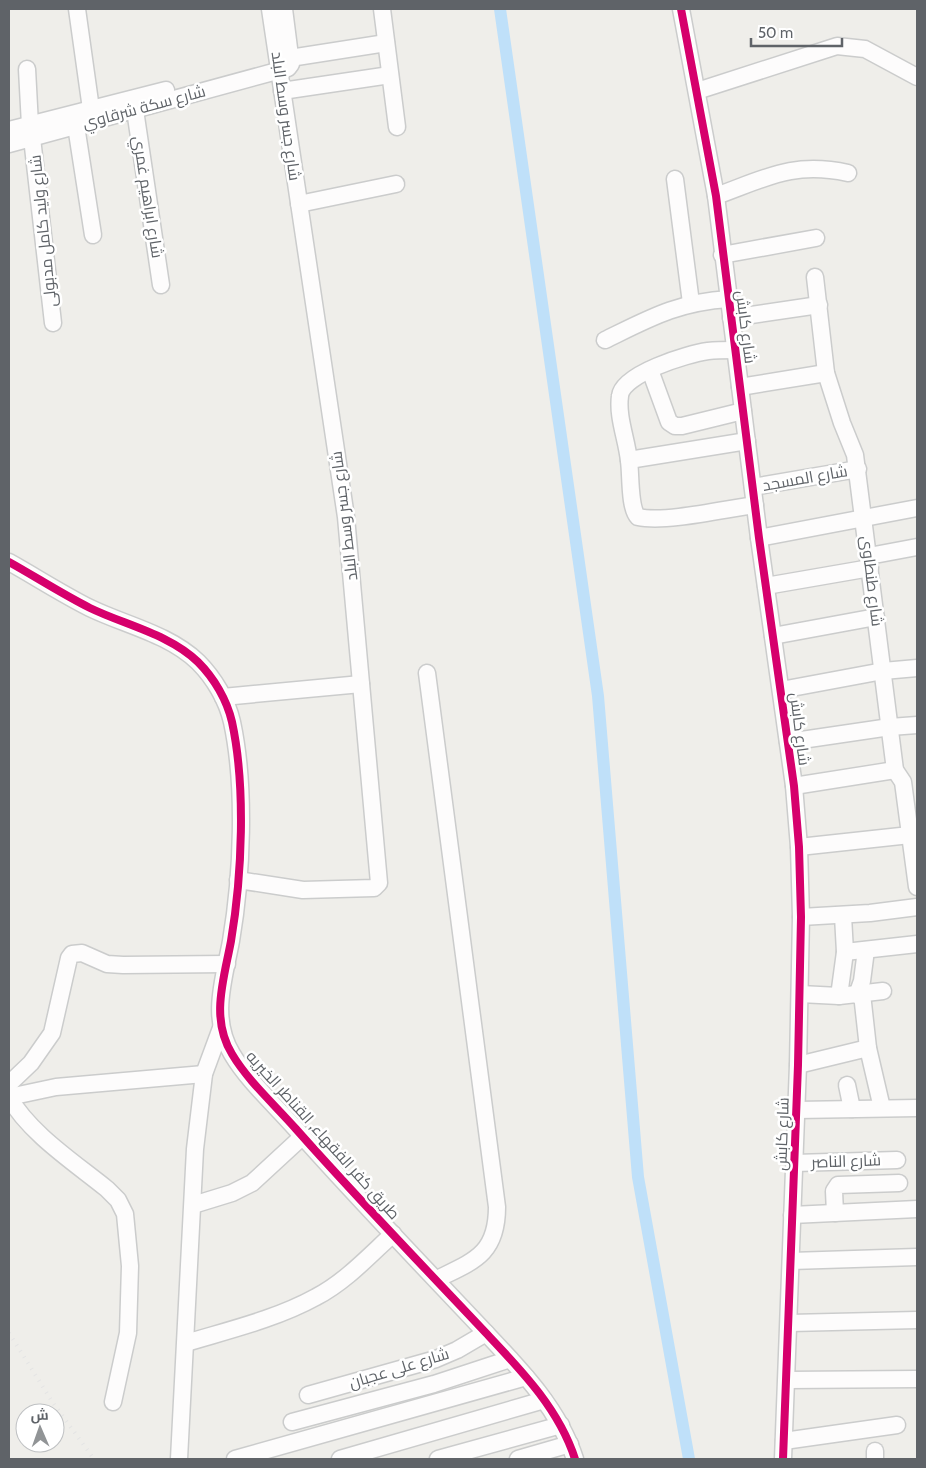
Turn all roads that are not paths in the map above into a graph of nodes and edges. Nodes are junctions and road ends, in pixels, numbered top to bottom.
1 (77, 9) edge
2 (270, 9) edge
3 (284, 9) edge
4 (382, 9) edge
5 (681, 9) edge
6 (386, 43) junction
7 (282, 63) junction
8 (27, 69) dead end
9 (390, 76) junction
10 (917, 77) edge
11 (282, 91) junction
12 (697, 91) junction
13 (91, 109) junction
14 (134, 110) junction
15 (76, 126) junction
16 (397, 127) dead end
17 (9, 130) edge
18 (31, 131) junction
19 (9, 144) edge
20 (848, 173) dead end
21 (675, 179) dead end
22 (396, 184) dead end
23 (716, 196) junction
24 (299, 204) junction
25 (93, 235) dead end
26 (816, 238) dead end
27 (722, 255) junction
28 (815, 277) dead end
29 (161, 285) dead end
30 (729, 299) junction
31 (691, 303) junction
32 (819, 305) junction
33 (731, 318) junction
34 (53, 323) dead end
35 (605, 340) dead end
36 (735, 350) junction
37 (650, 370) junction
38 (826, 373) junction
39 (740, 387) junction
40 (743, 411) junction
41 (747, 441) junction
42 (629, 460) junction
43 (858, 469) junction
44 (753, 488) junction
45 (755, 505) junction
46 (917, 508) edge
47 (864, 519) junction
48 (759, 538) junction
49 (917, 547) edge
50 (9, 562) edge
51 (870, 562) junction
52 (766, 586) junction
53 (876, 617) junction
54 (773, 636) junction
55 (917, 668) edge
56 (883, 671) junction
57 (427, 673) dead end
58 (361, 684) junction
59 (781, 690) junction
60 (223, 697) junction
61 (917, 725) edge
62 (890, 727) junction
63 (788, 742) junction
64 (905, 778) edge
65 (794, 786) junction
66 (910, 835) junction
67 (799, 847) junction
68 (238, 880) junction
69 (917, 888) edge
70 (917, 907) edge
71 (844, 916) junction
72 (801, 918) junction
73 (917, 944) edge
74 (866, 950) junction
75 (845, 952) junction
76 (227, 964) junction
77 (883, 990) dead end
78 (800, 994) junction
79 (860, 994) junction
80 (839, 996) junction
81 (221, 1028) junction
82 (868, 1048) junction
83 (798, 1065) junction
84 (204, 1074) junction
85 (9, 1084) edge
86 (847, 1085) dead end
87 (9, 1097) edge
88 (882, 1108) junction
89 (917, 1108) edge
90 (852, 1109) junction
91 (797, 1110) junction
92 (303, 1136) junction
93 (897, 1160) dead end
94 (795, 1163) junction
95 (899, 1183) dead end
96 (193, 1205) junction
97 (917, 1210) edge
98 (835, 1213) junction
99 (792, 1214) junction
100 (393, 1234) junction
101 (917, 1257) edge
102 (791, 1261) junction
103 (437, 1279) junction
104 (917, 1320) edge
105 (790, 1323) junction
106 (486, 1333) junction
107 (186, 1343) junction
108 (510, 1359) junction
109 (526, 1377) junction
110 (917, 1379) edge
111 (787, 1380) junction
112 (308, 1395) dead end
113 (544, 1400) junction
114 (113, 1402) dead end
115 (292, 1422) dead end
116 (561, 1425) junction
117 (897, 1425) dead end
118 (784, 1441) junction
119 (572, 1452) edge
120 (178, 1459) edge
121 (235, 1459) edge
122 (340, 1459) edge
123 (438, 1459) edge
124 (518, 1459) edge
125 (783, 1459) edge

1 - 13 street
2 - 7 street, شارع جسر وسط البلد
3 - 7 street
4 - 6 street
5 - 12 street, شارع كابش
6 - 7 street
6 - 9 street
7 - 11 street, شارع جسر وسط البلد
7 - 13 street, شارع سكة شرقاوي
7 - 14 street, شارع سكة شرقاوي
8 - 18 street, شارع وليد كامل مدبولى
9 - 11 street
9 - 16 street
10 - 12 street
11 - 24 street, شارع جسر وسط البلد
12 - 23 street, شارع كابش
13 - 18 street, شارع سكة شرقاوي
14 - 15 street, شارع سكة شرقاوي
14 - 29 street, شارع ابراهيم غمري
15 - 18 street, شارع سكة شرقاوي
15 - 25 street
17 - 18 street, شارع سكة شرقاوي
18 - 19 street, شارع سكة شرقاوي
18 - 34 street, شارع وليد كامل مدبولى
20 - 23 street
21 - 31 street
22 - 24 street
23 - 27 street, شارع كابش
24 - 58 street, شارع جسر وسط البلد
26 - 27 street
27 - 30 street, شارع كابش
28 - 32 street, شارع طنطاوى
30 - 31 street
30 - 33 street, شارع كابش
31 - 35 street
32 - 33 street
32 - 38 street, شارع طنطاوى
33 - 36 street, شارع كابش
36 - 37 street
36 - 39 street, شارع كابش
37 - 40 street
37 - 42 street
38 - 39 street
38 - 43 street, شارع طنطاوى
39 - 40 street, شارع كابش
40 - 41 street, شارع كابش
41 - 42 street
41 - 44 street, شارع كابش
42 - 45 street
43 - 44 street, شارع المسجد
43 - 47 street, شارع طنطاوى
44 - 45 street, شارع كابش
45 - 48 street, شارع كابش
46 - 47 street
47 - 48 street
47 - 51 street, شارع طنطاوى
48 - 52 street, شارع كابش
49 - 51 street
50 - 60 street, طريق كفر الفقهاء, القناطر الخيريه
51 - 52 street
51 - 53 street, شارع طنطاوى
52 - 54 street, شارع كابش
53 - 54 street
53 - 56 street, شارع طنطاوى
54 - 59 street, شارع كابش
55 - 56 street
56 - 59 street
56 - 62 street, شارع طنطاوى
57 - 103 street
58 - 60 street
58 - 68 street, شارع جسر وسط البلد
59 - 63 street, شارع كابش
60 - 68 street, طريق كفر الفقهاء, القناطر الخيريه
61 - 62 street
62 - 63 street
62 - 64 street, شارع طنطاوى
63 - 65 street, شارع كابش
64 - 65 street
64 - 66 street, شارع طنطاوى
65 - 67 street, شارع كابش
66 - 67 street
66 - 69 street, شارع طنطاوى
67 - 72 street, شارع كابش
68 - 76 street, طريق كفر الفقهاء, القناطر الخيريه
70 - 71 street
71 - 72 street
71 - 75 street
72 - 78 street, شارع كابش
73 - 74 street
74 - 75 street
74 - 79 street
75 - 80 street
76 - 81 street, طريق كفر الفقهاء, القناطر الخيريه
76 - 85 street
77 - 79 street
78 - 80 street
78 - 83 street, شارع كابش
79 - 80 street
79 - 82 street
81 - 84 street
81 - 92 street, طريق كفر الفقهاء, القناطر الخيريه
82 - 83 street
82 - 88 street
83 - 91 street, شارع كابش
84 - 87 street
84 - 96 street
86 - 90 street
87 - 114 street
88 - 89 street
88 - 90 street
90 - 91 street
91 - 94 street, شارع كابش
92 - 96 street
92 - 100 street, طريق كفر الفقهاء, القناطر الخيريه
93 - 94 street, شارع الناصر
94 - 99 street, شارع كابش
95 - 98 street
96 - 107 street
97 - 98 street
98 - 99 street
99 - 102 street, شارع كابش
100 - 103 street, طريق كفر الفقهاء, القناطر الخيريه
100 - 107 street
101 - 102 street
102 - 105 street, شارع كابش
103 - 106 street, طريق كفر الفقهاء, القناطر الخيريه
104 - 105 street
105 - 111 street, شارع كابش
106 - 108 street, طريق كفر الفقهاء, القناطر الخيريه
106 - 112 street, شارع على عجبان
107 - 120 street
108 - 109 street, طريق كفر الفقهاء, القناطر الخيريه
108 - 115 street
109 - 113 street, طريق كفر الفقهاء, القناطر الخيريه
109 - 121 street
110 - 111 street
111 - 118 street, شارع كابش
113 - 116 street, طريق كفر الفقهاء, القناطر الخيريه
113 - 122 street
116 - 119 street, طريق كفر الفقهاء, القناطر الخيريه
116 - 123 street
117 - 118 street
118 - 125 street, شارع كابش
119 - 124 street

